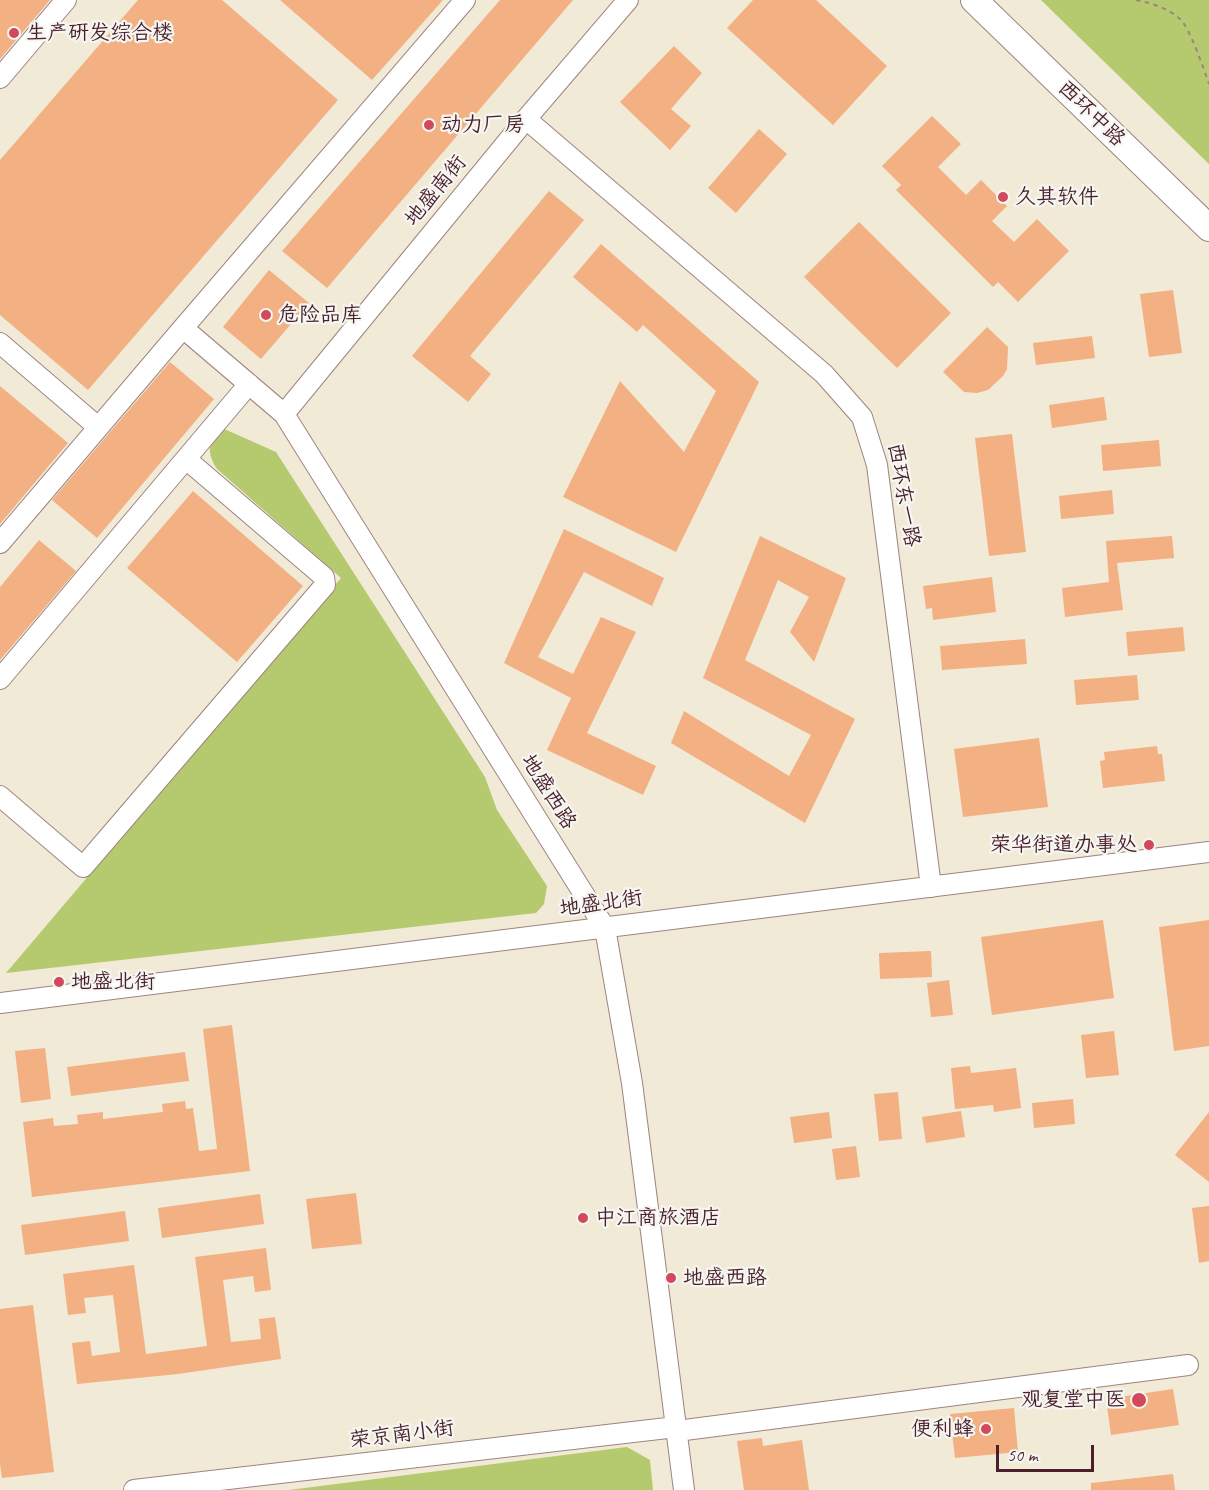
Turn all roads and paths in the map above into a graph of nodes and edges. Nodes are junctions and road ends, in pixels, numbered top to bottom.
1 (66, 0) edge
2 (465, 0) edge
3 (628, 0) edge
4 (974, 0) edge
5 (999, 0) edge
6 (1136, 0) edge
7 (0, 78) edge
8 (1209, 84) edge
9 (526, 119) junction
10 (1209, 206) edge
11 (1209, 228) edge
12 (183, 328) junction
13 (0, 343) edge
14 (249, 384) junction
15 (284, 414) junction
16 (98, 427) junction
17 (186, 459) junction
18 (0, 543) edge
19 (0, 679) edge
20 (0, 796) edge
21 (1209, 852) edge
22 (931, 886) junction
23 (605, 928) junction
24 (0, 1003) edge
25 (1188, 1365) dead end
26 (676, 1429) junction
27 (134, 1490) edge
28 (684, 1490) edge

1 - 7 street
2 - 12 street
3 - 9 street, 地盛南街
4 - 11 main road, 西环中路
5 - 10 main road, 西环中路
6 - 8 path
9 - 15 street, 地盛南街
9 - 22 street, 西环东一路
12 - 14 street, 地盛西路
12 - 16 street
13 - 16 street
14 - 15 street, 地盛西路
14 - 17 street
15 - 23 street, 地盛西路
16 - 18 street
17 - 19 street
17 - 20 street
21 - 22 street, 地盛北街
22 - 23 street, 地盛北街
23 - 24 street, 地盛北街
23 - 26 street, 地盛西路
25 - 26 street, 荣京南小街
26 - 27 street, 荣京南小街
26 - 28 street, 地盛西路

